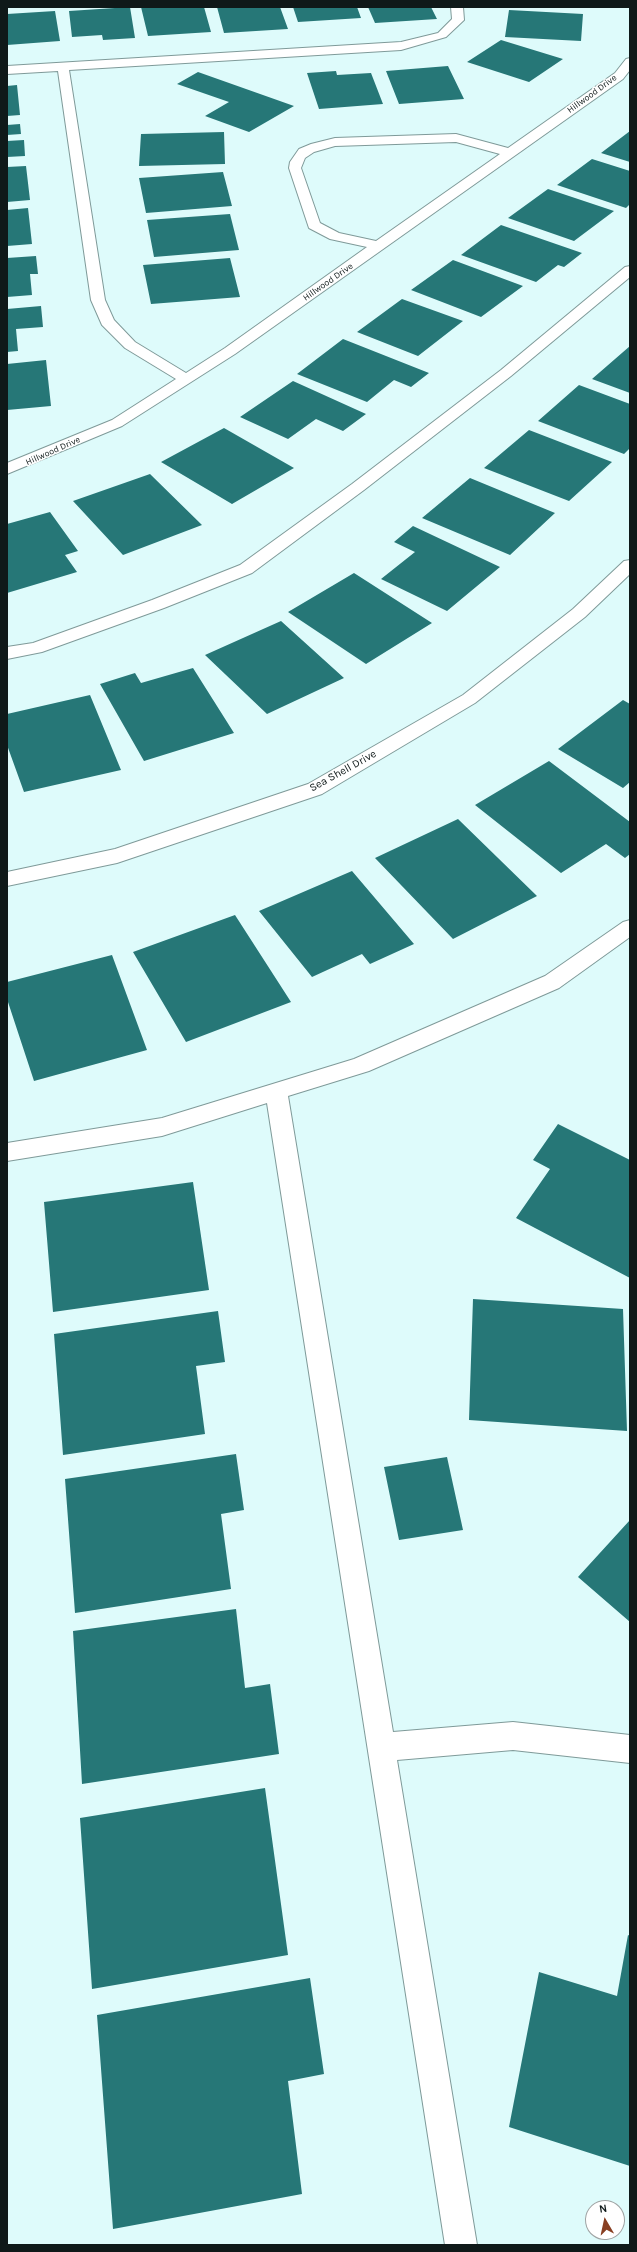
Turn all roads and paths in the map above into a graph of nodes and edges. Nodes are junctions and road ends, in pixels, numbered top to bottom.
1 (456, 7) edge
2 (630, 62) edge
3 (63, 67) junction
4 (7, 70) edge
5 (510, 154) junction
6 (379, 246) junction
7 (630, 270) edge
8 (186, 379) junction
9 (7, 469) edge
10 (630, 565) edge
11 (7, 653) edge
12 (7, 879) edge
13 (630, 927) edge
14 (276, 1092) junction
15 (7, 1152) edge
16 (382, 1747) junction
17 (630, 1749) edge
18 (462, 2245) edge

1 - 3 street
2 - 5 street, Hillwood Drive
3 - 4 street
3 - 8 street
5 - 6 street, Hillwood Drive
5 - 6 street
6 - 8 street, Hillwood Drive
7 - 11 street
8 - 9 street, Hillwood Drive
10 - 12 street, Sea Shell Drive
13 - 14 street
14 - 15 street
14 - 16 street
16 - 17 street
16 - 18 street

